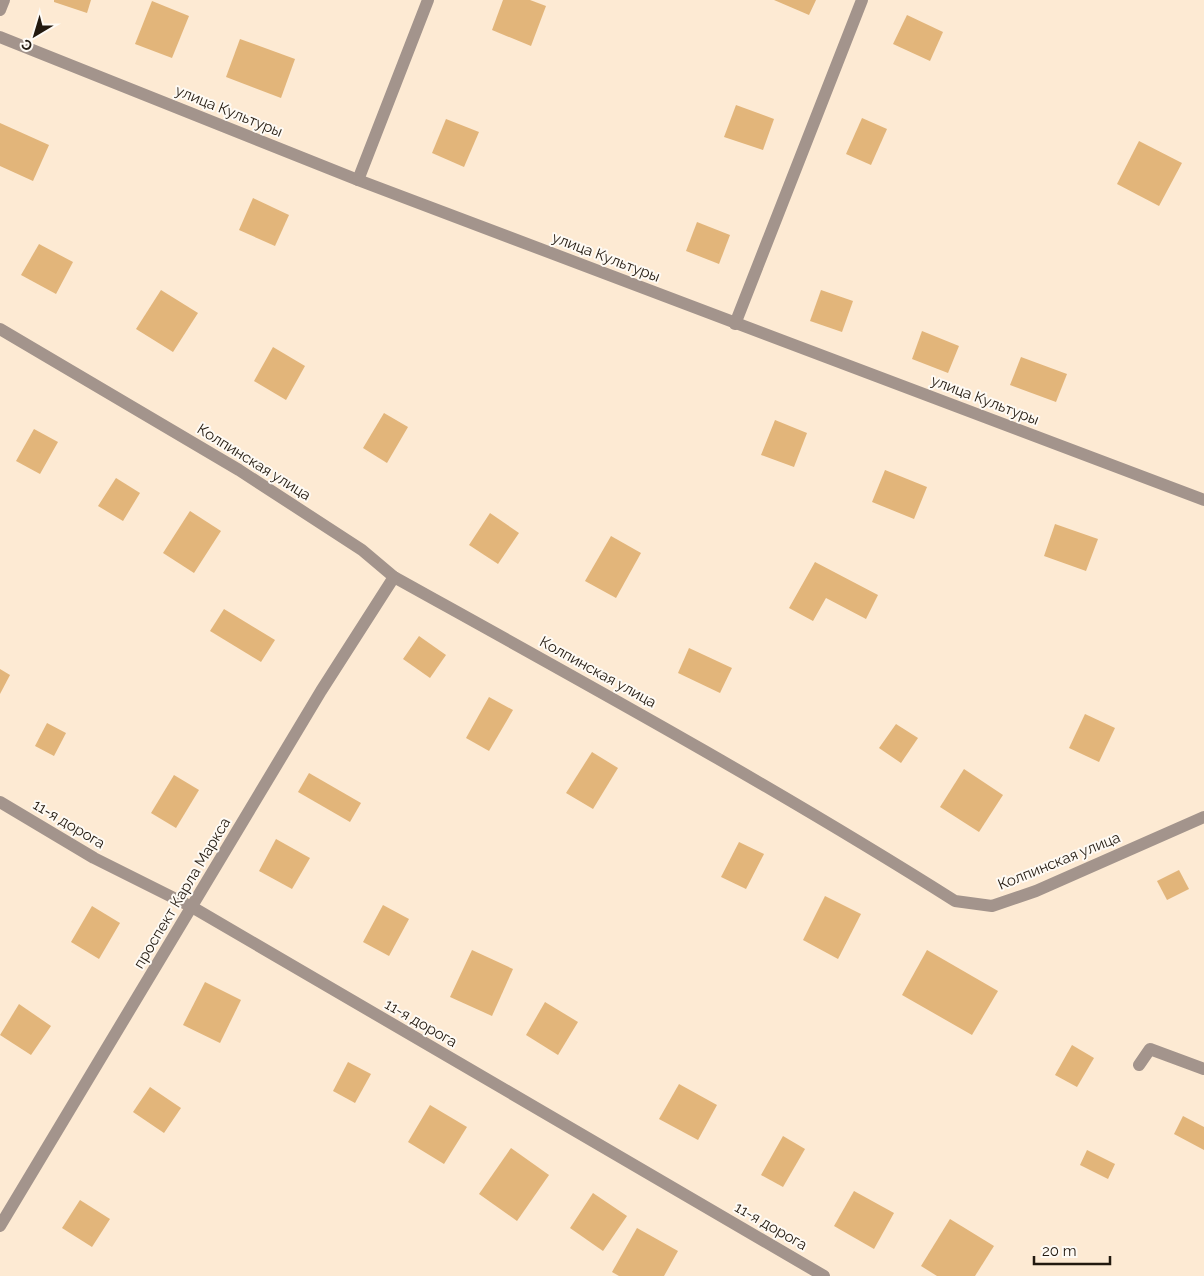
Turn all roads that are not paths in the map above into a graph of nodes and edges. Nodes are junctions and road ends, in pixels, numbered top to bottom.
1 (4, 0) edge
2 (428, 0) edge
3 (862, 0) edge
4 (0, 10) edge
5 (0, 37) edge
6 (358, 180) junction
7 (734, 324) junction
8 (0, 329) edge
9 (1204, 500) edge
10 (394, 577) junction
11 (0, 802) edge
12 (1204, 817) edge
13 (192, 907) junction
14 (1139, 1065) dead end
15 (1204, 1069) edge
16 (0, 1226) edge
17 (824, 1276) edge

1 - 4 street
2 - 6 street
3 - 7 street
5 - 6 street, улица Культуры
6 - 7 street, улица Культуры
7 - 9 street, улица Культуры
8 - 10 street, Колпинская улица
10 - 12 street, Колпинская улица
10 - 13 street, проспект Карла Маркса
11 - 13 street, 11-я дорога
13 - 16 street, проспект Карла Маркса
13 - 17 street, 11-я дорога
14 - 15 street

